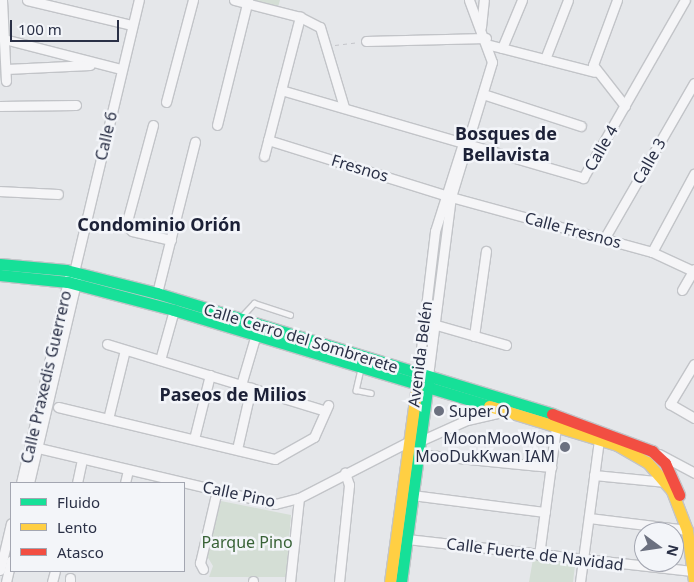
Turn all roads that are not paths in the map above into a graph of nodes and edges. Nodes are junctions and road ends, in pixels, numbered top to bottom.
1 (2, 0) edge
2 (27, 0) edge
3 (139, 0) edge
4 (193, 0) edge
5 (234, 0) edge
6 (469, 0) edge
7 (484, 0) edge
8 (522, 0) edge
9 (568, 0) edge
10 (617, 0) edge
11 (685, 0) edge
12 (248, 2) edge
13 (300, 17) junction
14 (132, 25) junction
15 (480, 27) junction
16 (4, 39) junction
17 (366, 41) road end
18 (488, 42) junction
19 (502, 48) junction
20 (545, 59) junction
21 (100, 64) junction
22 (6, 69) junction
23 (121, 69) junction
24 (595, 72) junction
25 (6, 81) dead end
26 (694, 82) edge
27 (281, 90) junction
28 (484, 94) junction
29 (166, 102) dead end
30 (76, 105) dead end
31 (0, 106) edge
32 (625, 106) junction
33 (344, 108) junction
34 (153, 125) dead end
35 (217, 125) dead end
36 (581, 126) dead end
37 (268, 140) junction
38 (195, 142) dead end
39 (464, 146) junction
40 (264, 156) dead end
41 (694, 174) edge
42 (0, 191) edge
43 (58, 194) dead end
44 (447, 196) junction
45 (604, 239) junction
46 (171, 240) junction
47 (486, 251) dead end
48 (652, 252) junction
49 (0, 267) edge
50 (693, 270) edge
51 (0, 275) edge
52 (73, 277) junction
53 (682, 290) dead end
54 (157, 293) junction
55 (174, 310) junction
56 (290, 315) dead end
57 (240, 318) junction
58 (433, 324) junction
59 (256, 334) junction
60 (474, 336) junction
61 (107, 344) dead end
62 (506, 345) dead end
63 (124, 350) junction
64 (160, 360) junction
65 (694, 365) edge
66 (362, 368) junction
67 (210, 375) junction
68 (421, 381) junction
69 (241, 385) junction
70 (251, 388) junction
71 (370, 393) dead end
72 (58, 407) dead end
73 (506, 411) junction
74 (694, 418) edge
75 (108, 419) junction
76 (556, 427) junction
77 (194, 438) junction
78 (599, 440) junction
79 (414, 441) junction
80 (34, 447) junction
81 (237, 449) junction
82 (652, 451) junction
83 (418, 454) junction
84 (82, 460) junction
85 (551, 467) junction
86 (128, 470) junction
87 (345, 473) junction
88 (694, 473) edge
89 (594, 475) junction
90 (171, 481) edge
91 (21, 482) edge
92 (29, 482) edge
93 (77, 482) edge
94 (125, 482) edge
95 (666, 482) junction
96 (185, 484) edge
97 (217, 490) junction
98 (412, 495) junction
99 (300, 498) junction
100 (679, 504) junction
101 (545, 512) junction
102 (589, 518) junction
103 (10, 527) edge
104 (687, 530) junction
105 (407, 539) junction
106 (539, 555) junction
107 (583, 561) junction
108 (10, 565) edge
109 (203, 568) dead end
110 (0, 570) edge
111 (694, 572) edge
112 (397, 581) edge
113 (694, 581) edge
114 (6, 582) edge
115 (290, 582) edge
116 (339, 582) edge
117 (580, 582) edge

1 - 16 street
2 - 14 street
3 - 14 street, Calle 6
4 - 29 street
5 - 12 street
6 - 15 street, Avenida Belén
7 - 15 street
8 - 19 street
9 - 20 street
10 - 24 street
11 - 32 street, Calle 4
12 - 13 street
12 - 35 street
13 - 27 street
13 - 33 street
14 - 23 street, Calle 6
15 - 18 street, Avenida Belén
16 - 21 street
16 - 22 street
17 - 18 street
18 - 19 street
18 - 28 street, Avenida Belén
19 - 20 street
20 - 24 street
21 - 22 street
21 - 23 street
22 - 25 street
23 - 52 street, Calle 6
24 - 32 street
26 - 45 street, Calle 3
27 - 33 street, Calle 4
27 - 37 street
28 - 36 street
28 - 39 street, Avenida Belén
30 - 31 street
32 - 39 street, Calle 4
33 - 39 street, Calle 4
34 - 46 street
37 - 40 street
37 - 44 street, Fresnos
38 - 46 street
39 - 44 street, Avenida Belén
41 - 48 street
42 - 43 street
44 - 45 street, Calle Fresnos
44 - 58 street, Avenida Belén
44 - 68 street, Avenida Belén
45 - 48 street, Calle Fresnos
46 - 54 street
47 - 60 street
48 - 50 street, Calle Fresnos
49 - 52 main road, Calle Cerro del Sombrerete
50 - 53 street
51 - 52 main road, Calle Cerro del Sombrerete
52 - 54 main road, Calle Cerro del Sombrerete
52 - 55 main road, Calle Cerro del Sombrerete
52 - 68 lane
52 - 80 street, Calle Praxedis Guerrero
54 - 57 main road, Calle Cerro del Sombrerete
55 - 59 main road, Calle Cerro del Sombrerete
55 - 64 street
56 - 57 lane
57 - 68 main road, Calle Cerro del Sombrerete
58 - 60 street
58 - 68 street, Avenida Belén
59 - 66 main road, Calle Cerro del Sombrerete
59 - 69 street
60 - 62 street
61 - 63 street
63 - 64 street
63 - 75 street
64 - 67 street
65 - 74 street
66 - 68 main road, Calle Cerro del Sombrerete
66 - 71 lane
67 - 69 street
67 - 77 street
68 - 73 main road, Calle Cerro del Sombrerete
68 - 79 main road, Avenida Belén
68 - 82 main road, Calle Cerro del Sombrerete
68 - 112 lane
69 - 70 street
70 - 81 street
70 - 81 street
72 - 75 street
73 - 76 main road, Calle Cerro del Sombrerete
73 - 79 street, Calle Pino
75 - 77 street
76 - 78 main road, Calle Cerro del Sombrerete
76 - 85 street
77 - 81 street
78 - 89 street
78 - 95 main road, Calle Cerro del Sombrerete
79 - 83 main road, Avenida Belén
79 - 87 street, Calle Pino
79 - 112 main road, Avenida Belén
80 - 84 street, Calle Pino
80 - 91 street, Calle Praxedis Guerrero
80 - 92 street, Calle Praxedis Guerrero
82 - 88 street
82 - 100 main road, Calle Cerro del Sombrerete
83 - 85 street
83 - 98 main road, Avenida Belén
84 - 86 street, Calle Pino
84 - 93 street
85 - 101 street
86 - 90 street, Calle Pino
86 - 94 street
87 - 99 street, Calle Pino
87 - 116 street
89 - 95 street
89 - 102 street
95 - 100 main road, Calle Cerro del Sombrerete
96 - 97 street, Calle Pino
97 - 99 street, Calle Pino
97 - 109 street
98 - 101 street
98 - 105 main road, Avenida Belén
99 - 115 street
100 - 104 main road, Calle Cerro del Sombrerete
101 - 106 street
102 - 104 street
102 - 107 street
103 - 110 street
104 - 111 main road, Calle Cerro del Sombrerete
105 - 106 street, Calle Fuerte de Navidad
105 - 112 main road, Avenida Belén
106 - 107 street, Calle Fuerte de Navidad
107 - 111 street, Calle Fuerte de Navidad
107 - 117 street
108 - 114 street
111 - 113 main road, Calle Cerro del Sombrerete

